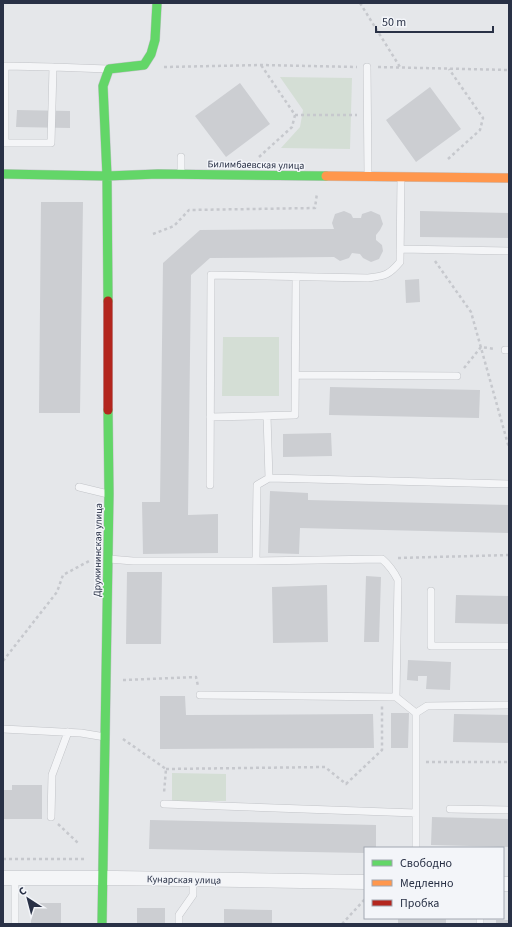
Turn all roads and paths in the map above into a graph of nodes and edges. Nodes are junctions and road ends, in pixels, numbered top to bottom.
1 (157, 3) edge
2 (360, 3) edge
3 (261, 65) junction
4 (53, 67) junction
5 (162, 67) dead end
6 (368, 67) junction
7 (400, 68) junction
8 (449, 68) junction
9 (109, 69) junction
10 (509, 70) edge
11 (295, 115) junction
12 (368, 115) junction
13 (181, 157) dead end
14 (447, 160) dead end
15 (254, 161) dead end
16 (3, 174) edge
17 (180, 175) junction
18 (107, 176) junction
19 (368, 177) junction
20 (401, 177) junction
21 (509, 178) edge
22 (317, 189) dead end
23 (152, 234) dead end
24 (400, 248) junction
25 (426, 249) junction
26 (509, 251) edge
27 (296, 277) junction
28 (481, 347) junction
29 (507, 350) edge
30 (296, 375) junction
31 (457, 376) joint
32 (267, 416) junction
33 (210, 417) junction
34 (509, 448) edge
35 (269, 478) junction
36 (509, 484) edge
37 (210, 485) dead end
38 (79, 487) dead end
39 (109, 494) junction
40 (509, 555) edge
41 (108, 559) junction
42 (382, 559) junction
43 (256, 561) junction
44 (431, 591) dead end
45 (509, 646) edge
46 (3, 661) edge
47 (117, 680) dead end
48 (200, 695) joint
49 (382, 697) junction
50 (396, 697) junction
51 (509, 705) edge
52 (416, 713) junction
53 (3, 729) edge
54 (68, 732) junction
55 (105, 737) junction
56 (122, 738) dead end
57 (416, 762) junction
58 (509, 762) edge
59 (166, 769) junction
60 (164, 804) joint
61 (450, 810) dead end
62 (509, 810) edge
63 (416, 813) junction
64 (51, 817) joint
65 (78, 843) dead end
66 (416, 847) edge
67 (9, 878) edge
68 (102, 878) junction
69 (192, 879) junction
70 (364, 882) edge
71 (364, 900) edge
72 (15, 924) edge
73 (102, 924) edge
74 (178, 924) edge
75 (342, 924) edge

1 - 9 street
2 - 7 path
3 - 5 path
3 - 6 path
3 - 11 path
4 - 4 lane
4 - 9 lane
6 - 7 path
6 - 12 lane
7 - 8 path
8 - 10 path
8 - 14 path
9 - 18 street, Дружининская улица
11 - 12 path
11 - 15 path
12 - 19 lane
13 - 17 lane
16 - 18 street, Билимбаевская улица
17 - 18 street, Билимбаевская улица
17 - 19 street, Билимбаевская улица
18 - 39 street, Дружининская улица
19 - 20 street, Билимбаевская улица
20 - 21 street, Билимбаевская улица
20 - 24 lane
22 - 23 path
24 - 25 lane
24 - 27 lane
25 - 26 lane
25 - 28 path
27 - 30 lane
27 - 33 lane
28 - 29 path
28 - 31 path
28 - 34 path
30 - 31 lane
30 - 32 lane
32 - 33 lane
32 - 35 lane
33 - 37 lane
35 - 36 lane
35 - 43 lane
38 - 39 lane
39 - 41 street, Дружининская улица
40 - 42 path
41 - 43 lane
41 - 46 path
41 - 55 street, Дружининская улица
42 - 43 lane
42 - 50 lane
44 - 45 lane
47 - 48 path
48 - 49 lane
49 - 50 lane
49 - 59 path
50 - 52 lane
51 - 52 lane
52 - 57 lane
53 - 54 lane
54 - 55 lane
54 - 64 lane
55 - 68 street, Дружининская улица
56 - 59 path
57 - 58 path
57 - 63 lane
59 - 60 path
60 - 63 lane
61 - 62 lane
63 - 66 lane
64 - 65 path
67 - 68 street, Кунарская улица
67 - 72 lane
68 - 69 street, Кунарская улица
68 - 73 street, Дружининская улица
69 - 70 street, Кунарская улица
69 - 74 lane
71 - 75 path

